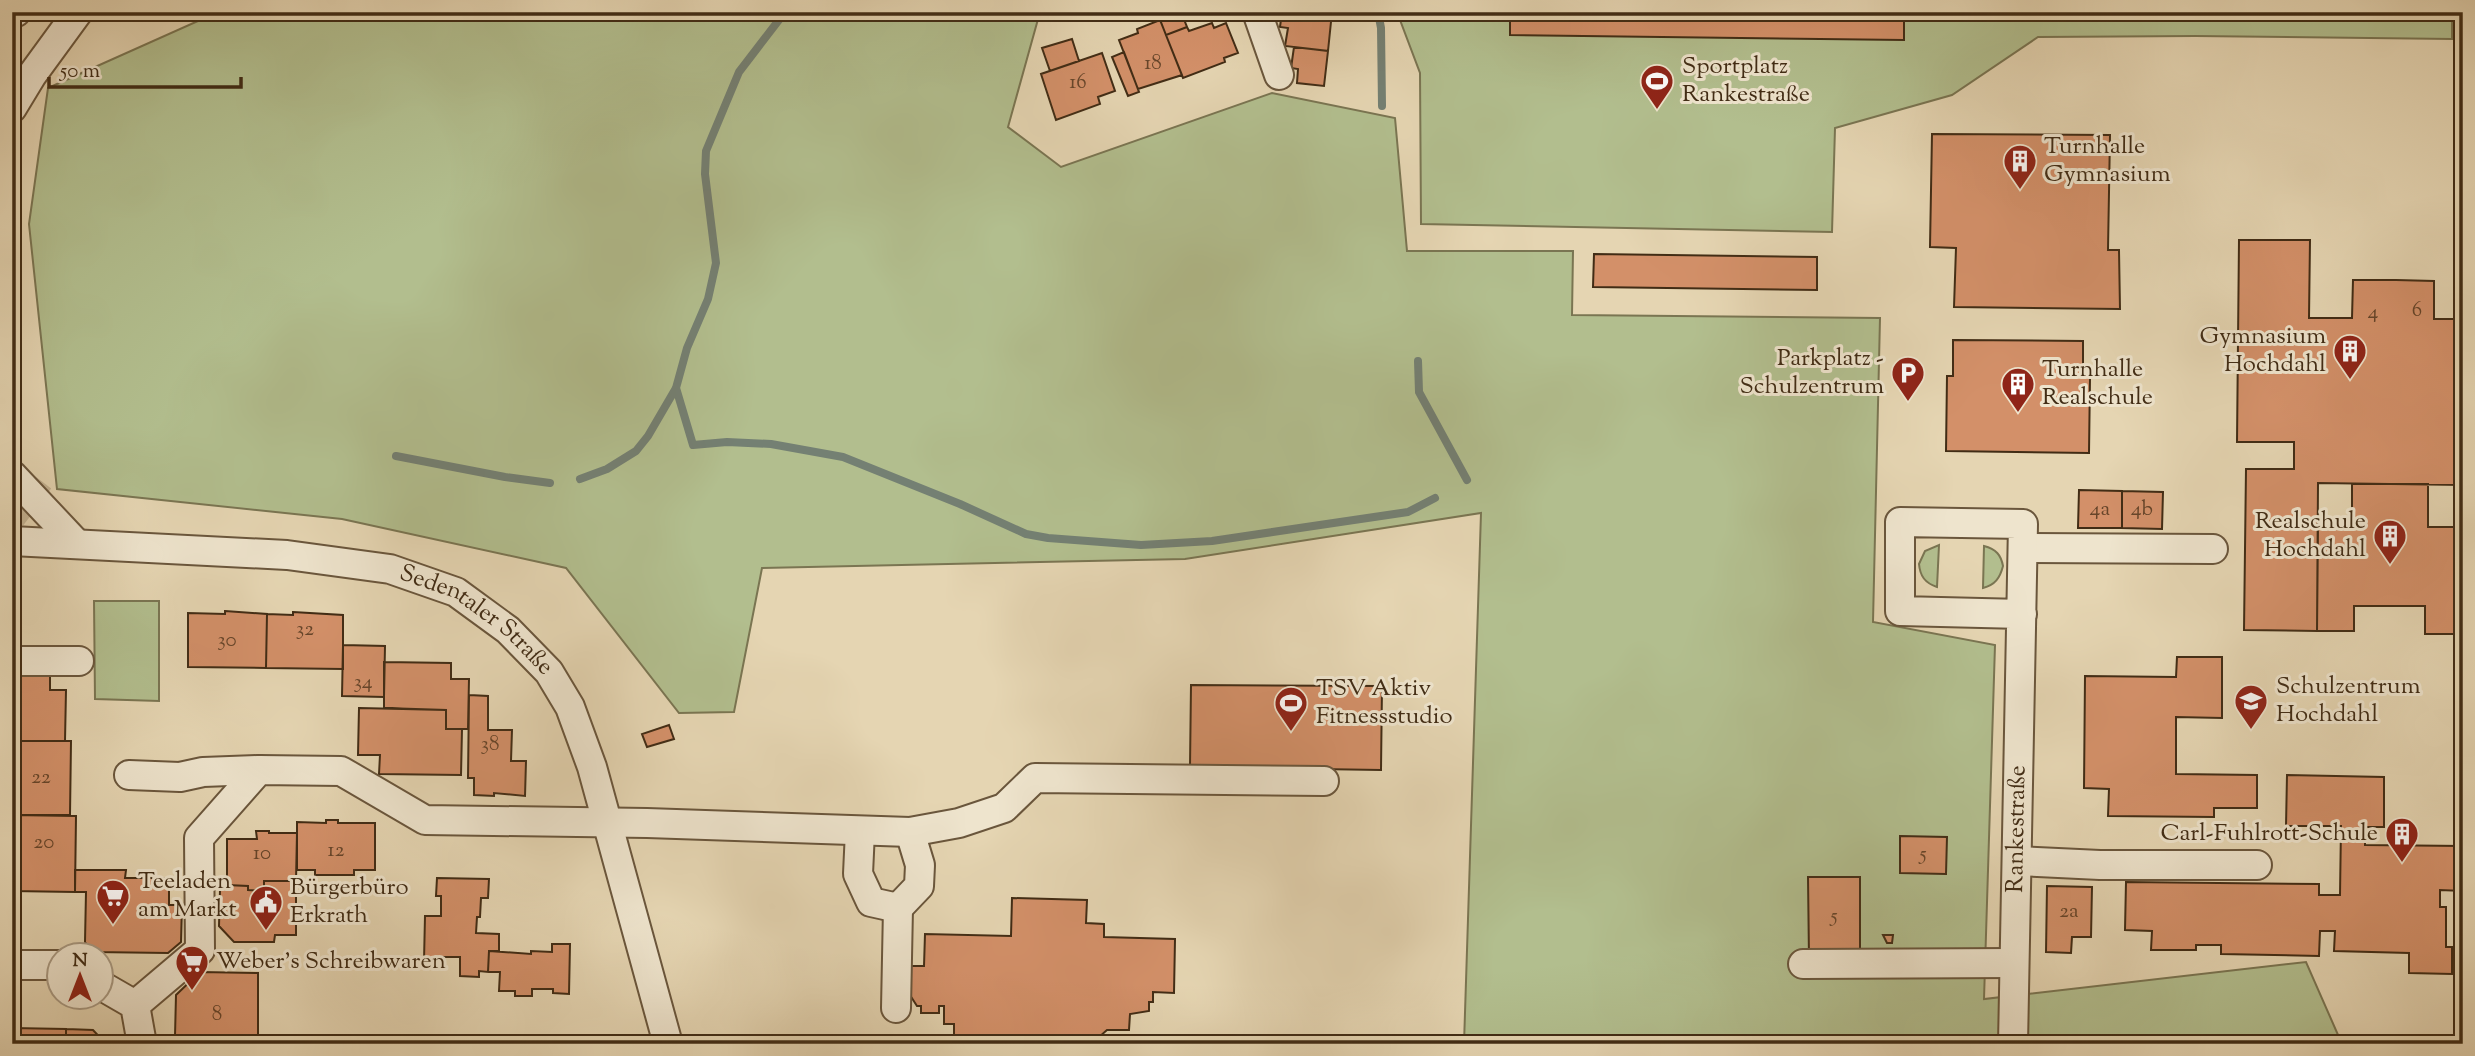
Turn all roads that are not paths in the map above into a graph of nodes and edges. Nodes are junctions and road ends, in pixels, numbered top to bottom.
1 (78, 12) edge
2 (1257, 12) edge
3 (1279, 75) dead end
4 (12, 108) edge
5 (12, 475) edge
6 (12, 541) edge
7 (76, 542) junction
8 (2023, 548) junction
9 (2213, 550) dead end
10 (2022, 614) junction
11 (12, 661) edge
12 (79, 661) dead end
13 (259, 770) junction
14 (129, 775) dead end
15 (1324, 782) dead end
16 (608, 823) junction
17 (860, 831) junction
18 (910, 832) junction
19 (2017, 861) junction
20 (2257, 865) dead end
21 (898, 908) junction
22 (2014, 963) junction
23 (1803, 964) dead end
24 (12, 965) edge
25 (46, 965) edge
26 (116, 994) edge
27 (135, 1005) junction
28 (896, 1007) dead end
29 (668, 1043) edge
30 (142, 1044) edge
31 (2012, 1044) edge

1 - 4 street
2 - 3 street
5 - 7 street
6 - 7 street, Sedentaler Straße
7 - 16 street, Sedentaler Straße
8 - 9 street
8 - 10 street, Rankestraße
8 - 10 street, Rankestraße
10 - 19 street, Rankestraße
11 - 12 street
13 - 14 street
13 - 16 street
13 - 27 street
15 - 18 street
16 - 17 street
16 - 29 street, Sedentaler Straße
17 - 18 street
17 - 21 street
18 - 21 street
19 - 20 street
19 - 22 street, Rankestraße
21 - 28 street
22 - 23 street
22 - 31 street, Rankestraße
24 - 25 street
26 - 27 street
27 - 30 street

